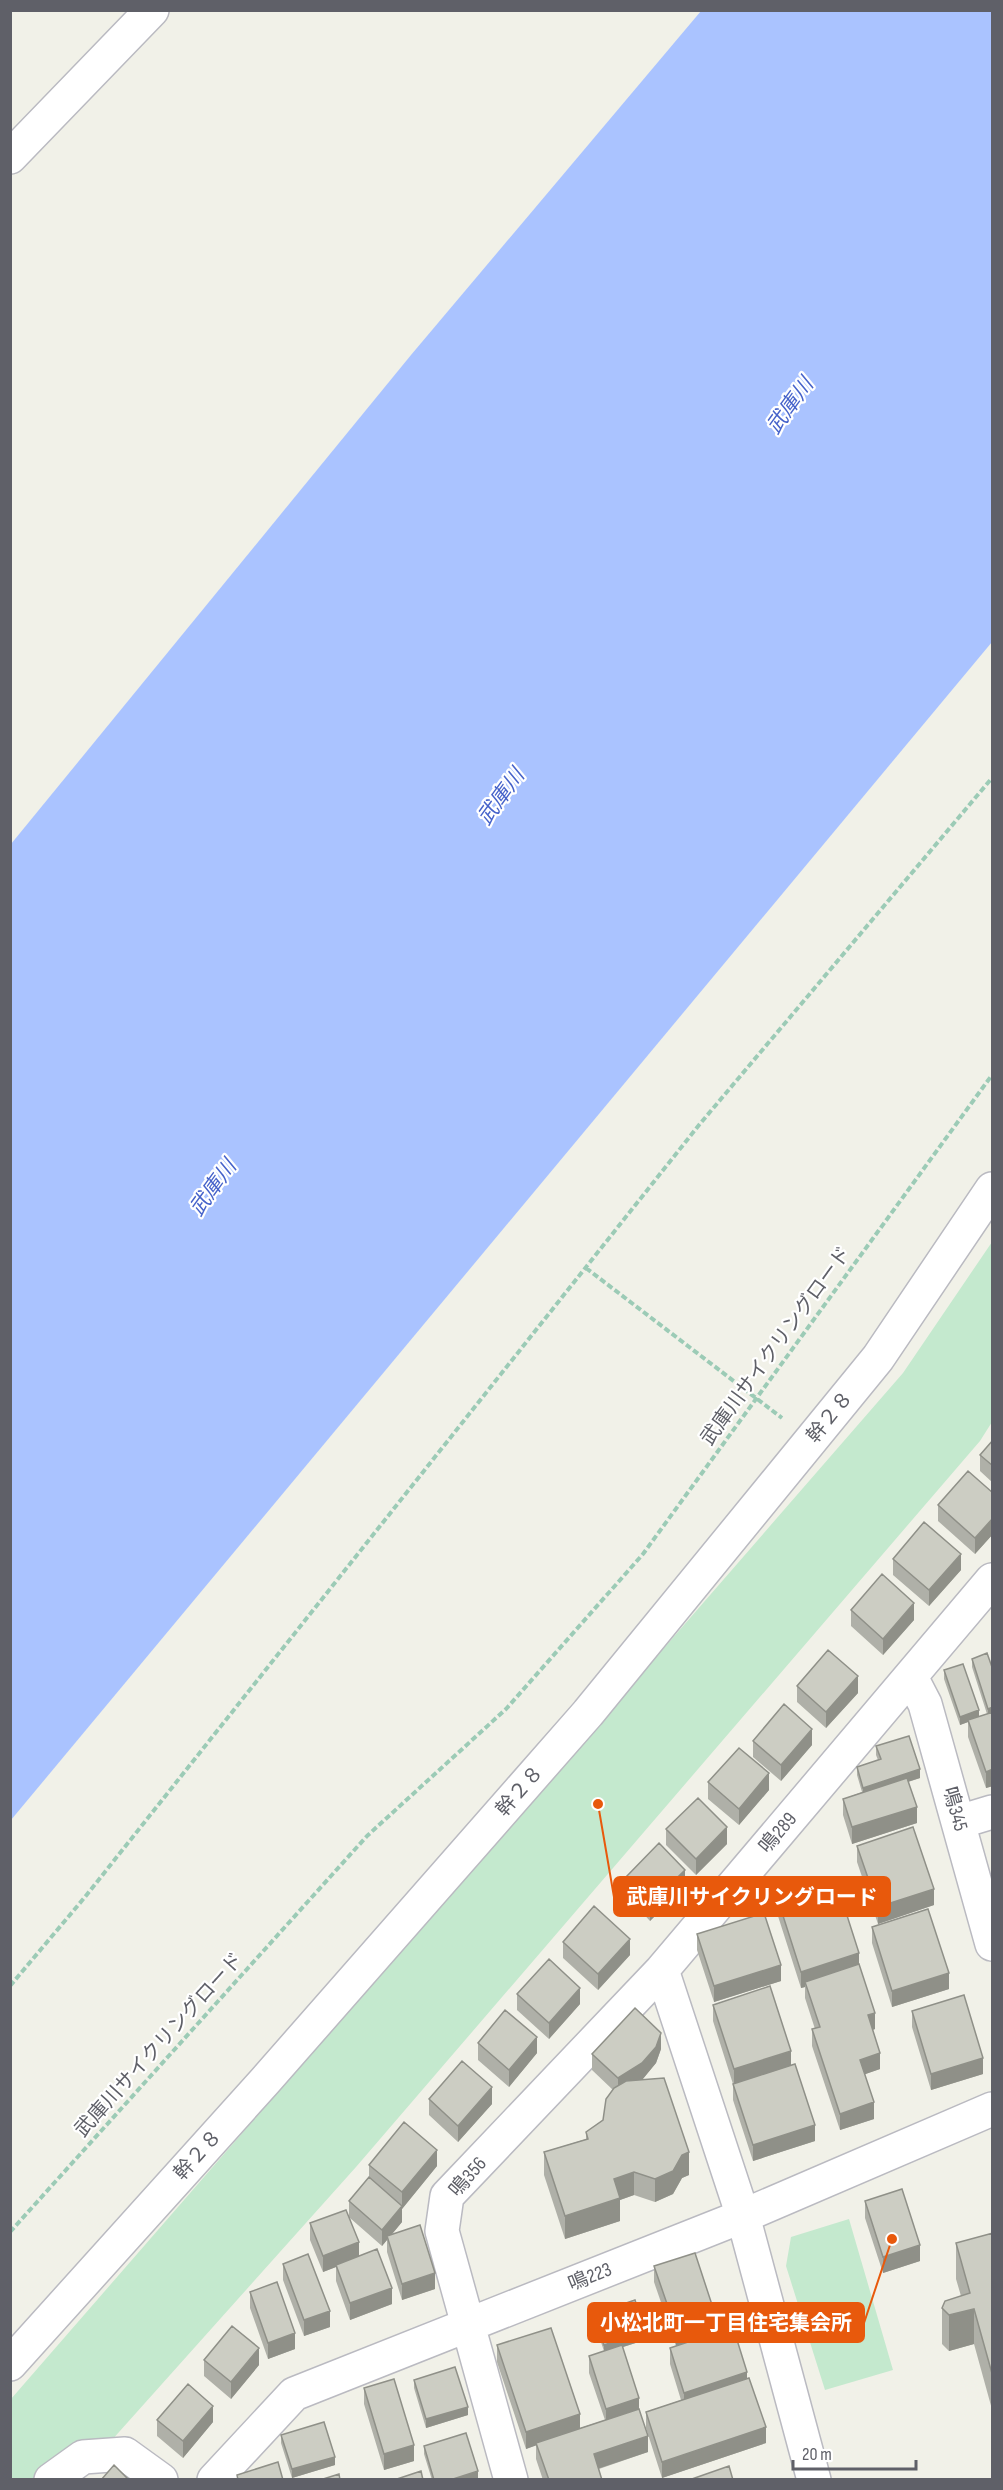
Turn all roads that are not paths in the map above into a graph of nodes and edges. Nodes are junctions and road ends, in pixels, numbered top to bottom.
1 (152, 10) edge
2 (10, 158) edge
3 (993, 1189) edge
4 (993, 1580) edge
5 (911, 1677) junction
6 (993, 1812) edge
7 (959, 1822) junction
8 (993, 1944) edge
9 (662, 1970) junction
10 (993, 2109) edge
11 (743, 2216) junction
12 (469, 2324) junction
13 (10, 2364) edge
14 (51, 2480) edge
15 (161, 2480) edge
16 (214, 2480) edge
17 (511, 2480) edge
18 (814, 2480) edge

1 - 2 street
3 - 13 street, 幹２８
4 - 5 street, 鳴289
5 - 7 street, 鳴345
5 - 9 street, 鳴289
6 - 7 street
7 - 8 street, 鳴345
9 - 11 street
9 - 12 street, 鳴356
10 - 11 street, 鳴223
11 - 12 street, 鳴223
11 - 18 street
12 - 16 street, 鳴223
12 - 17 street, 鳴356
14 - 15 street

